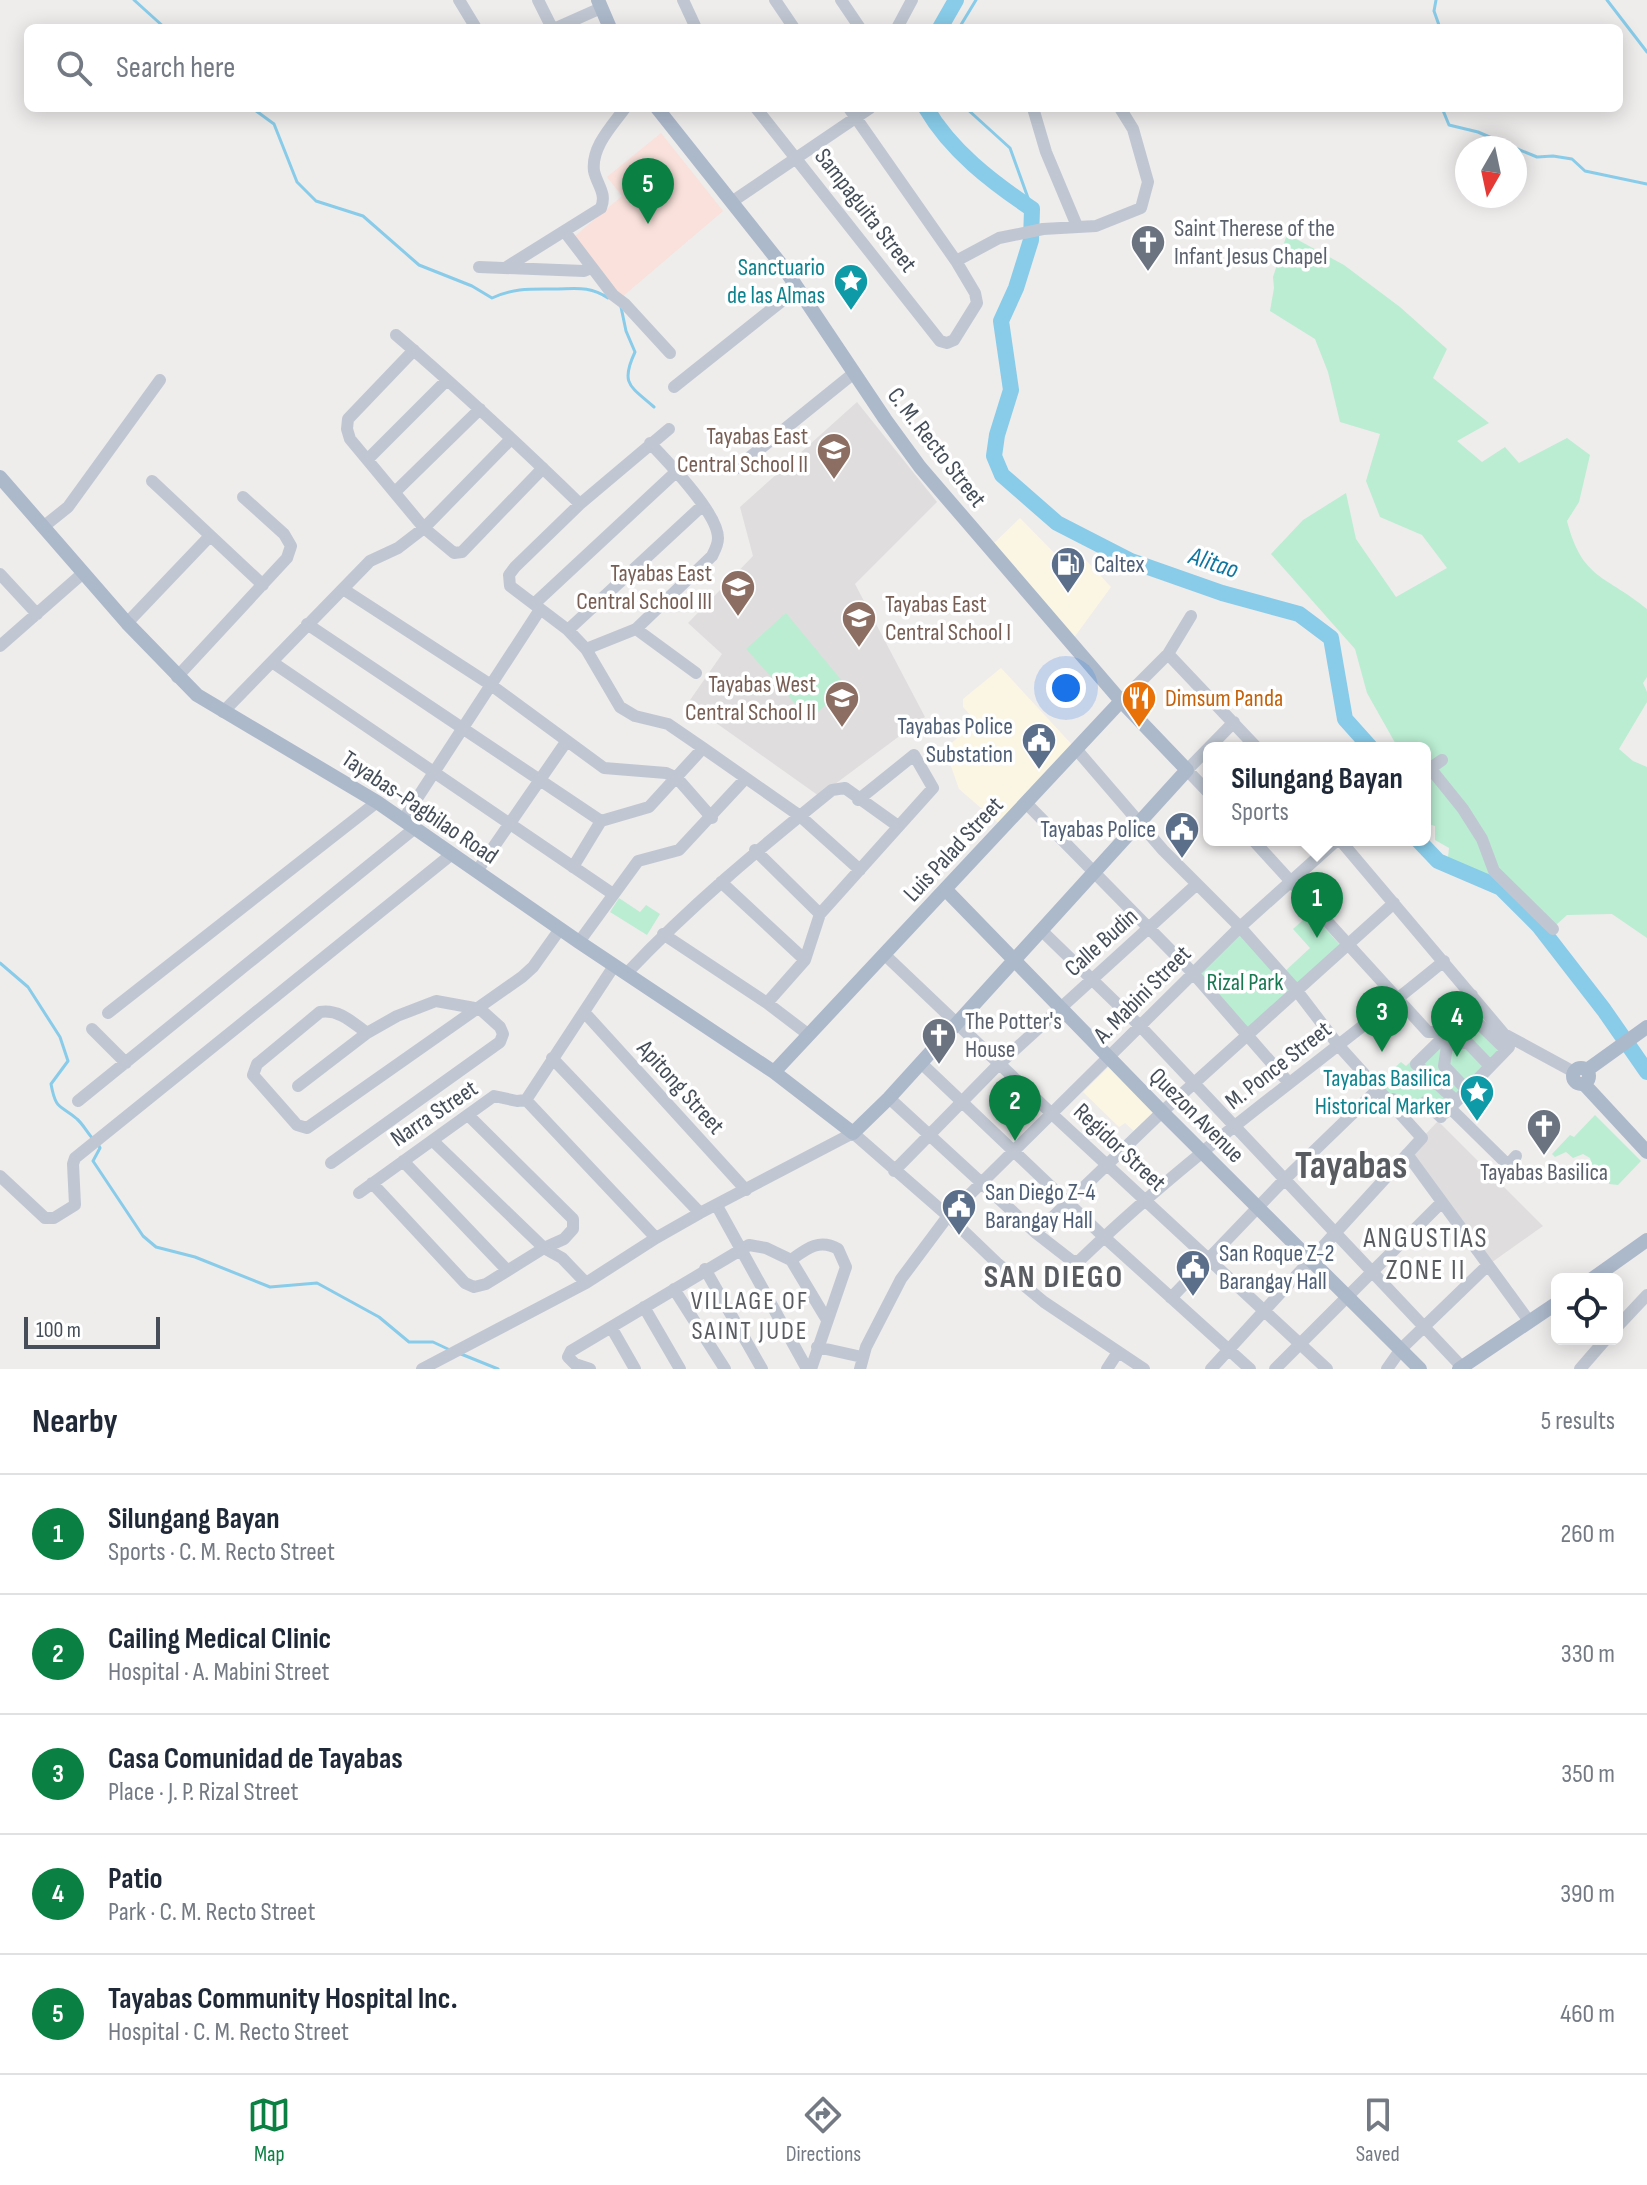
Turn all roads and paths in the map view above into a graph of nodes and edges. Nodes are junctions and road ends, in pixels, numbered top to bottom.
1 (459, 0) edge
2 (538, 0) edge
3 (683, 0) edge
4 (775, 0) edge
5 (841, 0) edge
6 (907, 3) edge
7 (599, 4) edge
8 (474, 24) edge
9 (552, 24) edge
10 (562, 24) edge
11 (608, 24) edge
12 (694, 24) edge
13 (791, 24) edge
14 (857, 24) edge
15 (899, 24) edge
16 (622, 112) edge
17 (660, 112) edge
18 (759, 112) edge
19 (1034, 112) edge
20 (1122, 112) edge
21 (852, 113) edge
22 (798, 158) junction
23 (733, 201) junction
24 (1077, 226) junction
25 (565, 232) junction
26 (956, 261) junction
27 (479, 267) dead end
28 (505, 268) junction
29 (591, 268) junction
30 (797, 289) junction
31 (396, 335) dead end
32 (414, 350) junction
33 (670, 353) dead end
34 (854, 373) junction
35 (160, 380) dead end
36 (447, 380) junction
37 (674, 387) dead end
38 (480, 409) junction
39 (669, 429) dead end
40 (510, 440) junction
41 (650, 443) junction
42 (368, 459) junction
43 (543, 468) junction
44 (735, 469) dead end
45 (677, 471) junction
46 (0, 477) edge
47 (152, 481) dead end
48 (395, 492) junction
49 (243, 497) dead end
50 (580, 504) junction
51 (703, 505) junction
52 (43, 527) junction
53 (424, 528) junction
54 (210, 536) junction
55 (0, 574) edge
56 (82, 574) junction
57 (263, 585) junction
58 (343, 589) junction
59 (537, 607) junction
60 (37, 614) junction
61 (1191, 616) dead end
62 (127, 623) junction
63 (307, 624) junction
64 (636, 629) junction
65 (568, 630) junction
66 (0, 646) edge
67 (586, 649) junction
68 (1168, 654) junction
69 (272, 662) junction
70 (696, 673) dead end
71 (177, 677) junction
72 (491, 685) junction
73 (1121, 701) junction
74 (223, 712) junction
75 (1234, 722) junction
76 (463, 729) junction
77 (566, 742) junction
78 (1214, 742) edge
79 (1252, 742) edge
80 (703, 748) junction
81 (1076, 749) junction
82 (1203, 754) edge
83 (1442, 760) dead end
84 (1431, 768) edge
85 (1187, 770) junction
86 (434, 773) junction
87 (1431, 773) edge
88 (677, 778) junction
89 (745, 779) junction
90 (540, 780) junction
91 (1203, 787) edge
92 (858, 800) junction
93 (377, 802) junction
94 (1026, 803) junction
95 (800, 816) junction
96 (712, 818) junction
97 (601, 821) junction
98 (1138, 822) junction
99 (409, 824) junction
100 (510, 824) junction
101 (898, 826) junction
102 (1258, 846) edge
103 (1331, 846) edge
104 (1343, 846) edge
105 (755, 850) junction
106 (452, 854) junction
107 (573, 867) junction
108 (860, 870) junction
109 (477, 871) junction
110 (1094, 871) junction
111 (721, 882) junction
112 (1288, 882) junction
113 (1197, 884) junction
114 (946, 890) junction
115 (613, 894) junction
116 (1394, 903) junction
117 (820, 914) junction
118 (1149, 927) junction
119 (1240, 927) junction
120 (560, 929) junction
121 (1553, 929) dead end
122 (1041, 930) junction
123 (663, 934) junction
124 (579, 942) junction
125 (1348, 945) junction
126 (885, 955) junction
127 (1014, 959) junction
128 (805, 960) junction
129 (1444, 961) junction
130 (621, 970) junction
131 (1193, 973) junction
132 (1092, 979) junction
133 (1297, 991) junction
134 (1472, 995) junction
135 (1398, 999) junction
136 (767, 1003) junction
137 (1061, 1007) junction
138 (480, 1009) junction
139 (584, 1012) junction
140 (108, 1013) dead end
141 (956, 1023) junction
142 (1141, 1027) junction
143 (1647, 1027) edge
144 (92, 1029) dead end
145 (367, 1033) junction
146 (809, 1035) junction
147 (1247, 1035) junction
148 (1438, 1038) junction
149 (1339, 1046) junction
150 (1510, 1046) junction
151 (552, 1058) junction
152 (1110, 1058) junction
153 (126, 1063) junction
154 (921, 1063) junction
155 (999, 1064) junction
156 (1490, 1066) junction
157 (774, 1072) junction
158 (1582, 1075) junction
159 (1194, 1083) junction
160 (1289, 1083) junction
161 (298, 1086) dead end
162 (1378, 1088) junction
163 (1467, 1090) junction
164 (889, 1098) junction
165 (526, 1100) junction
166 (78, 1101) dead end
167 (961, 1102) junction
168 (1448, 1110) junction
169 (1162, 1112) junction
170 (1052, 1114) junction
171 (469, 1116) junction
172 (1235, 1127) junction
173 (853, 1133) junction
174 (929, 1134) junction
175 (433, 1141) junction
176 (1013, 1150) junction
177 (1203, 1152) junction
178 (1647, 1152) edge
179 (1407, 1154) junction
180 (1516, 1156) dead end
181 (403, 1161) junction
182 (331, 1163) dead end
183 (1107, 1164) junction
184 (894, 1171) junction
185 (0, 1176) edge
186 (1285, 1179) junction
187 (980, 1182) junction
188 (372, 1183) junction
189 (746, 1190) junction
190 (359, 1193) dead end
191 (1145, 1200) junction
192 (1067, 1202) junction
193 (1442, 1202) junction
194 (717, 1206) junction
195 (1258, 1207) junction
196 (700, 1213) junction
197 (948, 1216) junction
198 (1334, 1232) junction
199 (1036, 1233) junction
200 (1103, 1236) junction
201 (656, 1238) junction
202 (1647, 1240) edge
203 (544, 1248) junction
204 (740, 1248) junction
205 (1208, 1258) junction
206 (1309, 1258) junction
207 (791, 1260) junction
208 (1488, 1265) junction
209 (705, 1269) junction
210 (507, 1270) junction
211 (1374, 1272) junction
212 (1600, 1273) edge
213 (586, 1283) junction
214 (674, 1289) junction
215 (1647, 1295) edge
216 (1348, 1297) junction
217 (1171, 1298) junction
218 (644, 1307) junction
219 (1551, 1307) edge
220 (1264, 1309) junction
221 (827, 1320) junction
222 (1529, 1321) junction
223 (1623, 1321) edge
224 (611, 1327) junction
225 (1426, 1327) junction
226 (1300, 1344) junction
227 (1597, 1345) edge
228 (817, 1347) junction
229 (1228, 1349) junction
230 (1401, 1349) junction
231 (1118, 1352) junction
232 (861, 1363) edge
233 (1460, 1368) edge
234 (422, 1369) edge
235 (590, 1369) edge
236 (635, 1369) edge
237 (680, 1369) edge
238 (725, 1369) edge
239 (762, 1369) edge
240 (809, 1369) edge
241 (1107, 1369) edge
242 (1144, 1369) edge
243 (1211, 1369) edge
244 (1250, 1369) edge
245 (1275, 1369) edge
246 (1327, 1369) edge
247 (1387, 1369) edge
248 (1420, 1369) edge
249 (1580, 1369) edge

1 - 8 street
2 - 9 street
3 - 12 street
4 - 13 street
5 - 14 street
6 - 15 street
7 - 10 street
7 - 11 main road
16 - 25 street
17 - 23 main road, C. M. Recto Street
18 - 22 street, Sampaguita Street
19 - 24 street
20 - 24 street
21 - 22 street
21 - 26 street
22 - 23 street
22 - 26 street, Sampaguita Street
23 - 30 main road, C. M. Recto Street
24 - 26 street
25 - 28 street
25 - 29 street
27 - 28 street
28 - 29 street
29 - 33 street
30 - 34 main road, C. M. Recto Street
30 - 37 street
31 - 32 street
32 - 36 street
32 - 42 street
34 - 44 street
34 - 73 main road, C. M. Recto Street
35 - 52 street
36 - 38 street
36 - 42 street
38 - 40 street
38 - 48 street
39 - 41 street
40 - 43 street
40 - 53 street
41 - 45 street
41 - 50 street
42 - 48 street
43 - 50 street
43 - 53 street
45 - 51 street
45 - 59 street
46 - 52 main road, Tayabas-Pagbilao Road
47 - 54 street
48 - 53 street
49 - 57 street
50 - 59 street
51 - 64 street
51 - 65 street
52 - 56 main road, Tayabas-Pagbilao Road
53 - 58 street
54 - 57 street
54 - 62 street
55 - 60 street
56 - 60 street
56 - 62 main road, Tayabas-Pagbilao Road
57 - 71 street
58 - 63 street
58 - 72 street
59 - 65 street
59 - 72 street
60 - 66 street
61 - 68 street, Luis Palad Street
62 - 71 main road, Tayabas-Pagbilao Road
63 - 69 street
63 - 76 street
64 - 67 street
64 - 70 street
65 - 67 street
67 - 80 street
68 - 73 street, Luis Palad Street
68 - 75 street
69 - 74 street
69 - 86 street
71 - 74 main road, Tayabas-Pagbilao Road
72 - 76 street
72 - 77 street
73 - 81 main road, Luis Palad Street
73 - 85 main road, C. M. Recto Street
74 - 93 main road, Tayabas-Pagbilao Road
75 - 78 street
75 - 79 street
76 - 86 street
76 - 90 street
77 - 88 street
77 - 90 street
80 - 88 street
80 - 89 street
81 - 94 main road, Luis Palad Street
81 - 98 street
82 - 85 street
83 - 84 street
85 - 91 street, C. M. Recto Street
85 - 98 main road
86 - 99 street
86 - 100 street
87 - 121 street
88 - 96 street
88 - 97 street
89 - 95 street
89 - 96 street
90 - 97 street
90 - 100 street
92 - 95 street
92 - 101 street
92 - 101 street
93 - 99 main road, Tayabas-Pagbilao Road
93 - 140 street
94 - 110 street
94 - 114 main road, Luis Palad Street
95 - 105 street
95 - 108 street
96 - 115 street
97 - 107 street
98 - 110 main road
98 - 113 street
99 - 106 main road, Tayabas-Pagbilao Road
99 - 153 street
100 - 107 street
100 - 109 street
101 - 108 street
102 - 112 street
103 - 112 street, A. Mabini Street
104 - 116 street
105 - 111 street
105 - 117 street
106 - 109 main road, Tayabas-Pagbilao Road
106 - 185 street
107 - 115 street
108 - 117 street
109 - 120 main road, Tayabas-Pagbilao Road
110 - 118 street
110 - 122 main road
111 - 123 street
111 - 128 street
112 - 119 street, A. Mabini Street
112 - 125 street
113 - 118 street, Calle Budin
113 - 119 street
114 - 126 main road, Luis Palad Street
114 - 127 main road, Quezon Avenue
115 - 124 street
116 - 125 street
116 - 129 street
117 - 128 street
118 - 131 street
118 - 132 street, Calle Budin
119 - 131 street, A. Mabini Street
119 - 133 street
120 - 124 main road, Tayabas-Pagbilao Road
120 - 138 street
122 - 127 main road
122 - 132 street
123 - 130 street
123 - 136 street
124 - 130 main road, Tayabas-Pagbilao Road
125 - 133 street
125 - 135 street
126 - 141 street, Regidor Street
126 - 146 main road, Luis Palad Street
127 - 137 main road, Quezon Avenue
127 - 141 main road
128 - 136 street
129 - 134 street
129 - 135 street, M. Ponce Street
130 - 139 street
130 - 157 main road, Tayabas-Pagbilao Road
131 - 142 street, A. Mabini Street
131 - 147 street
132 - 137 street, Calle Budin
132 - 142 street
133 - 147 street
133 - 149 street
134 - 148 street
134 - 150 street
135 - 148 street
135 - 149 street, M. Ponce Street
136 - 146 street
137 - 152 main road, Quezon Avenue
137 - 155 street, Calle Budin
138 - 145 street
138 - 145 street
138 - 182 street
139 - 151 street
139 - 189 street, Apitong Street
141 - 154 main road
141 - 155 street, Regidor Street
142 - 152 street, A. Mabini Street
142 - 159 street
143 - 158 main road
144 - 153 street
145 - 161 street
146 - 157 main road, Luis Palad Street
147 - 159 street
147 - 160 street
148 - 150 street
148 - 156 street
148 - 163 street
148 - 168 street
149 - 160 street, M. Ponce Street
149 - 162 street
150 - 156 street
150 - 158 street
151 - 165 street
151 - 196 street
152 - 169 main road, Quezon Avenue
152 - 170 street, A. Mabini Street
153 - 166 street
154 - 164 main road
154 - 167 street
155 - 167 street, Calle Budin
155 - 170 street, Regidor Street
156 - 163 street
157 - 173 main road, Tayabas-Pagbilao Road
158 - 178 main road
159 - 169 street
159 - 172 street
160 - 172 street, M. Ponce Street
162 - 168 street
162 - 179 street
162 - 186 street
163 - 168 street
164 - 173 main road
164 - 174 street
165 - 171 street, Narra Street
165 - 201 street
167 - 174 street, Calle Budin
167 - 176 street
168 - 180 street
169 - 177 main road, Quezon Avenue
169 - 183 street
170 - 176 street, A. Mabini Street
170 - 183 street, Regidor Street
171 - 175 street, Narra Street
171 - 203 street
172 - 177 street, M. Ponce Street
172 - 186 street
173 - 184 street
173 - 189 street
174 - 184 street, Calle Budin
174 - 187 street
175 - 181 street, Narra Street
175 - 203 street
176 - 187 street, A. Mabini Street
176 - 192 street
177 - 191 street, M. Ponce Street
177 - 195 main road, Quezon Avenue
179 - 193 street
179 - 198 street
181 - 188 street, Narra Street
181 - 210 street
183 - 191 street, Regidor Street
183 - 192 street
184 - 197 street
186 - 195 street
186 - 198 street
187 - 197 street, A. Mabini Street
187 - 199 street
188 - 190 street, Narra Street
188 - 210 street
189 - 194 street
191 - 200 street, M. Ponce Street
191 - 205 street, Regidor Street
192 - 199 street
192 - 200 street
193 - 208 street
193 - 211 street
194 - 196 street
194 - 204 street
195 - 205 street
195 - 206 main road, Quezon Avenue
196 - 201 street
197 - 231 street
197 - 232 street, A. Mabini Street
198 - 206 street
198 - 211 street
199 - 200 street, M. Ponce Street
200 - 217 street
201 - 213 street
202 - 212 main road
203 - 210 street
203 - 213 street
204 - 207 street
204 - 209 street
204 - 240 street
205 - 217 street
205 - 220 street, Regidor Street
206 - 216 main road, Quezon Avenue
206 - 220 street
207 - 221 street
207 - 221 street
208 - 222 street
208 - 225 street
209 - 214 street
209 - 239 street
211 - 216 street
211 - 225 street
213 - 234 street
214 - 218 street
214 - 238 street
215 - 223 street
216 - 226 street
216 - 230 main road, Quezon Avenue
217 - 229 street
218 - 224 street
218 - 237 street
219 - 222 main road
220 - 226 street, Regidor Street
220 - 229 street
221 - 228 street
222 - 233 main road
224 - 235 street
224 - 236 street
225 - 230 street
225 - 233 street
226 - 245 street
226 - 246 street, Regidor Street
227 - 249 street
228 - 232 street
228 - 240 street
229 - 243 street
229 - 244 street
230 - 247 street
230 - 248 main road, Quezon Avenue
231 - 241 street
231 - 242 street

